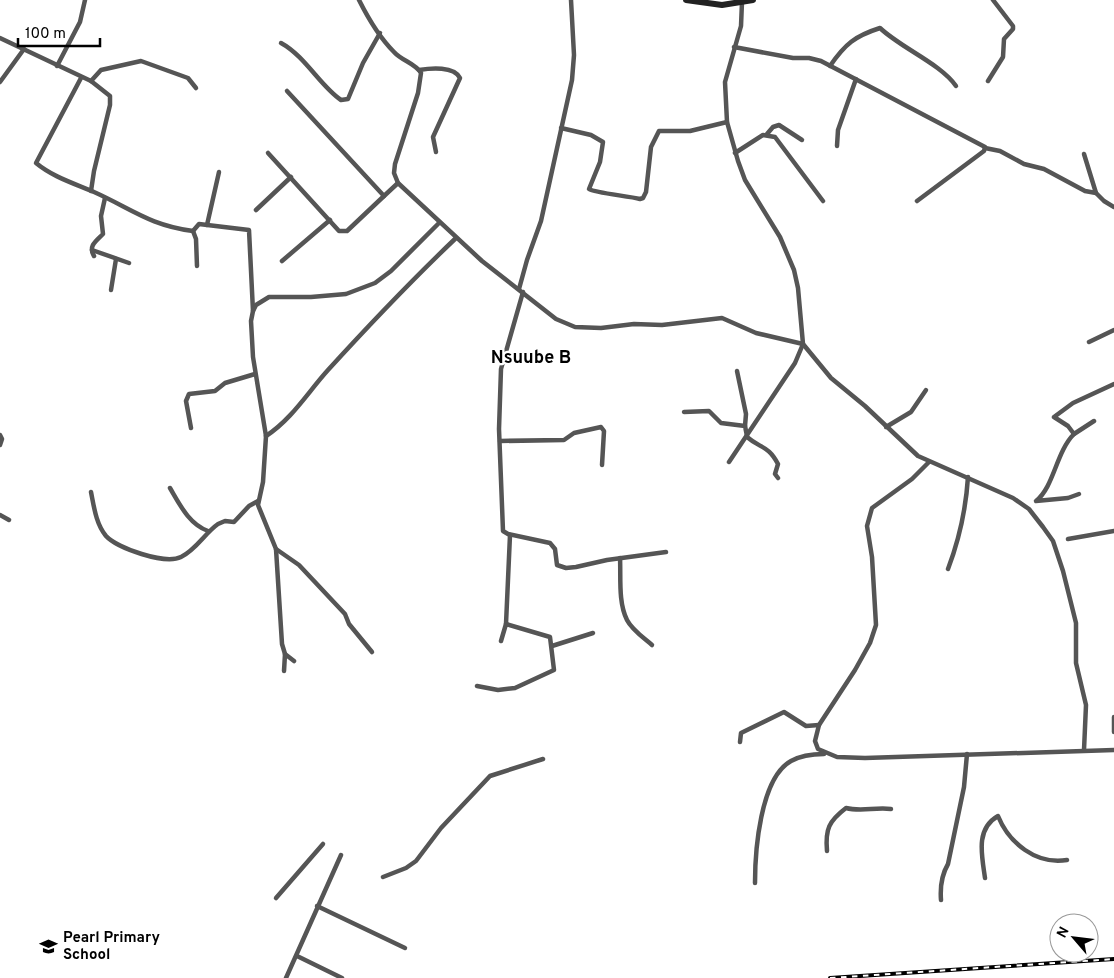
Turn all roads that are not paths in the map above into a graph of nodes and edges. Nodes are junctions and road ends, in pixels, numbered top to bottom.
1 (85, 0) edge
2 (359, 0) edge
3 (571, 0) edge
4 (686, 0) edge
5 (752, 0) edge
6 (993, 0) edge
7 (742, 2) junction
8 (380, 33) junction
9 (0, 38) edge
10 (281, 43) dead end
11 (734, 47) junction
12 (24, 49) junction
13 (57, 66) junction
14 (830, 66) junction
15 (419, 70) junction
16 (80, 78) junction
17 (856, 79) junction
18 (91, 81) junction
19 (988, 81) dead end
20 (0, 82) edge
21 (956, 86) dead end
22 (196, 88) dead end
23 (287, 91) dead end
24 (727, 122) junction
25 (561, 128) junction
26 (768, 134) junction
27 (802, 140) dead end
28 (837, 146) dead end
29 (985, 148) junction
30 (436, 152) dead end
31 (268, 153) dead end
32 (736, 153) junction
33 (1084, 154) dead end
34 (220, 172) dead end
35 (291, 177) junction
36 (398, 183) junction
37 (92, 191) junction
38 (1096, 193) junction
39 (384, 196) junction
40 (105, 198) junction
41 (823, 201) dead end
42 (917, 202) dead end
43 (1114, 206) edge
44 (256, 210) dead end
45 (330, 220) junction
46 (439, 223) junction
47 (207, 225) junction
48 (193, 231) junction
49 (456, 238) junction
50 (92, 250) junction
51 (94, 256) dead end
52 (116, 259) junction
53 (282, 260) dead end
54 (129, 263) dead end
55 (197, 266) dead end
56 (111, 290) dead end
57 (521, 291) junction
58 (253, 312) junction
59 (1114, 330) edge
60 (1089, 342) dead end
61 (803, 344) junction
62 (737, 372) dead end
63 (255, 374) junction
64 (1114, 384) edge
65 (926, 390) dead end
66 (684, 412) dead end
67 (1094, 421) dead end
68 (745, 426) junction
69 (886, 427) junction
70 (191, 428) dead end
71 (1074, 434) junction
72 (0, 435) edge
73 (266, 436) junction
74 (747, 437) junction
75 (500, 441) junction
76 (0, 445) edge
77 (729, 462) dead end
78 (929, 462) junction
79 (602, 466) dead end
80 (968, 477) junction
81 (778, 478) dead end
82 (170, 488) dead end
83 (91, 492) dead end
84 (1078, 494) dead end
85 (258, 501) junction
86 (1036, 501) junction
87 (1024, 505) junction
88 (0, 515) edge
89 (9, 520) dead end
90 (208, 531) junction
91 (1114, 531) edge
92 (510, 535) junction
93 (1068, 540) dead end
94 (276, 549) junction
95 (666, 552) dead end
96 (620, 558) junction
97 (948, 569) dead end
98 (506, 624) junction
99 (592, 633) dead end
100 (502, 641) dead end
101 (652, 645) dead end
102 (552, 646) junction
103 (372, 652) dead end
104 (285, 654) junction
105 (294, 662) dead end
106 (284, 671) dead end
107 (478, 686) dead end
108 (1114, 718) edge
109 (819, 725) junction
110 (1114, 732) edge
111 (740, 742) dead end
112 (1084, 750) junction
113 (1114, 750) edge
114 (826, 754) junction
115 (967, 754) junction
116 (543, 760) dead end
117 (891, 809) dead end
118 (323, 844) dead end
119 (828, 850) dead end
120 (341, 855) dead end
121 (1067, 860) dead end
122 (383, 877) dead end
123 (985, 878) dead end
124 (755, 883) dead end
125 (276, 898) dead end
126 (941, 900) dead end
127 (317, 906) junction
128 (405, 948) dead end
129 (297, 956) junction
130 (286, 978) edge
131 (342, 978) edge

1 - 13 street
2 - 8 street
3 - 25 street
4 - 7 street
5 - 7 street
6 - 19 street
7 - 11 street
8 - 10 street
8 - 15 street
9 - 12 street
11 - 14 street
11 - 24 street
12 - 13 street
12 - 20 street
13 - 16 street
14 - 17 street
14 - 21 street
15 - 30 street
15 - 36 street
16 - 18 street
16 - 37 street
17 - 28 street
17 - 29 street
18 - 22 street
18 - 37 street
23 - 39 street
24 - 25 street
24 - 32 street
25 - 57 street
26 - 27 street
26 - 32 street
26 - 41 street
29 - 38 street
29 - 42 street
31 - 35 street
32 - 61 street
33 - 38 street
34 - 47 street
35 - 44 street
35 - 45 street
36 - 39 street
36 - 46 street
37 - 40 street
38 - 43 street
39 - 45 street
40 - 48 street
40 - 50 street
45 - 53 street
46 - 49 street
46 - 58 street
47 - 48 street
47 - 58 street
48 - 55 street
49 - 57 street
49 - 73 street
50 - 51 street
50 - 52 street
52 - 54 street
52 - 56 street
57 - 61 street
57 - 75 street
58 - 63 street
59 - 60 street
61 - 69 street
61 - 74 street
62 - 68 street
63 - 70 street
63 - 73 street
64 - 71 street
65 - 69 street
66 - 68 street
67 - 71 street
68 - 74 street
69 - 78 street
71 - 86 street
72 - 76 street
73 - 85 street
74 - 77 street
74 - 81 street
75 - 79 street
75 - 92 street
78 - 80 street
78 - 109 street
80 - 87 street
80 - 97 street
82 - 90 street
83 - 90 street
84 - 86 street
85 - 90 street
85 - 94 street
86 - 87 street
87 - 112 street
88 - 89 street
91 - 93 street
92 - 96 street
92 - 98 street
94 - 103 street
94 - 104 street
95 - 96 street
96 - 101 street
98 - 100 street
98 - 102 street
99 - 102 street
102 - 107 street
104 - 105 street
104 - 106 street
108 - 110 street
109 - 111 street
109 - 114 street
112 - 113 street
112 - 115 street
114 - 115 street
114 - 124 street
115 - 126 street
116 - 122 street
117 - 119 street
118 - 125 street
120 - 127 street
121 - 123 street
127 - 128 street
127 - 129 street
129 - 130 street
129 - 131 street

